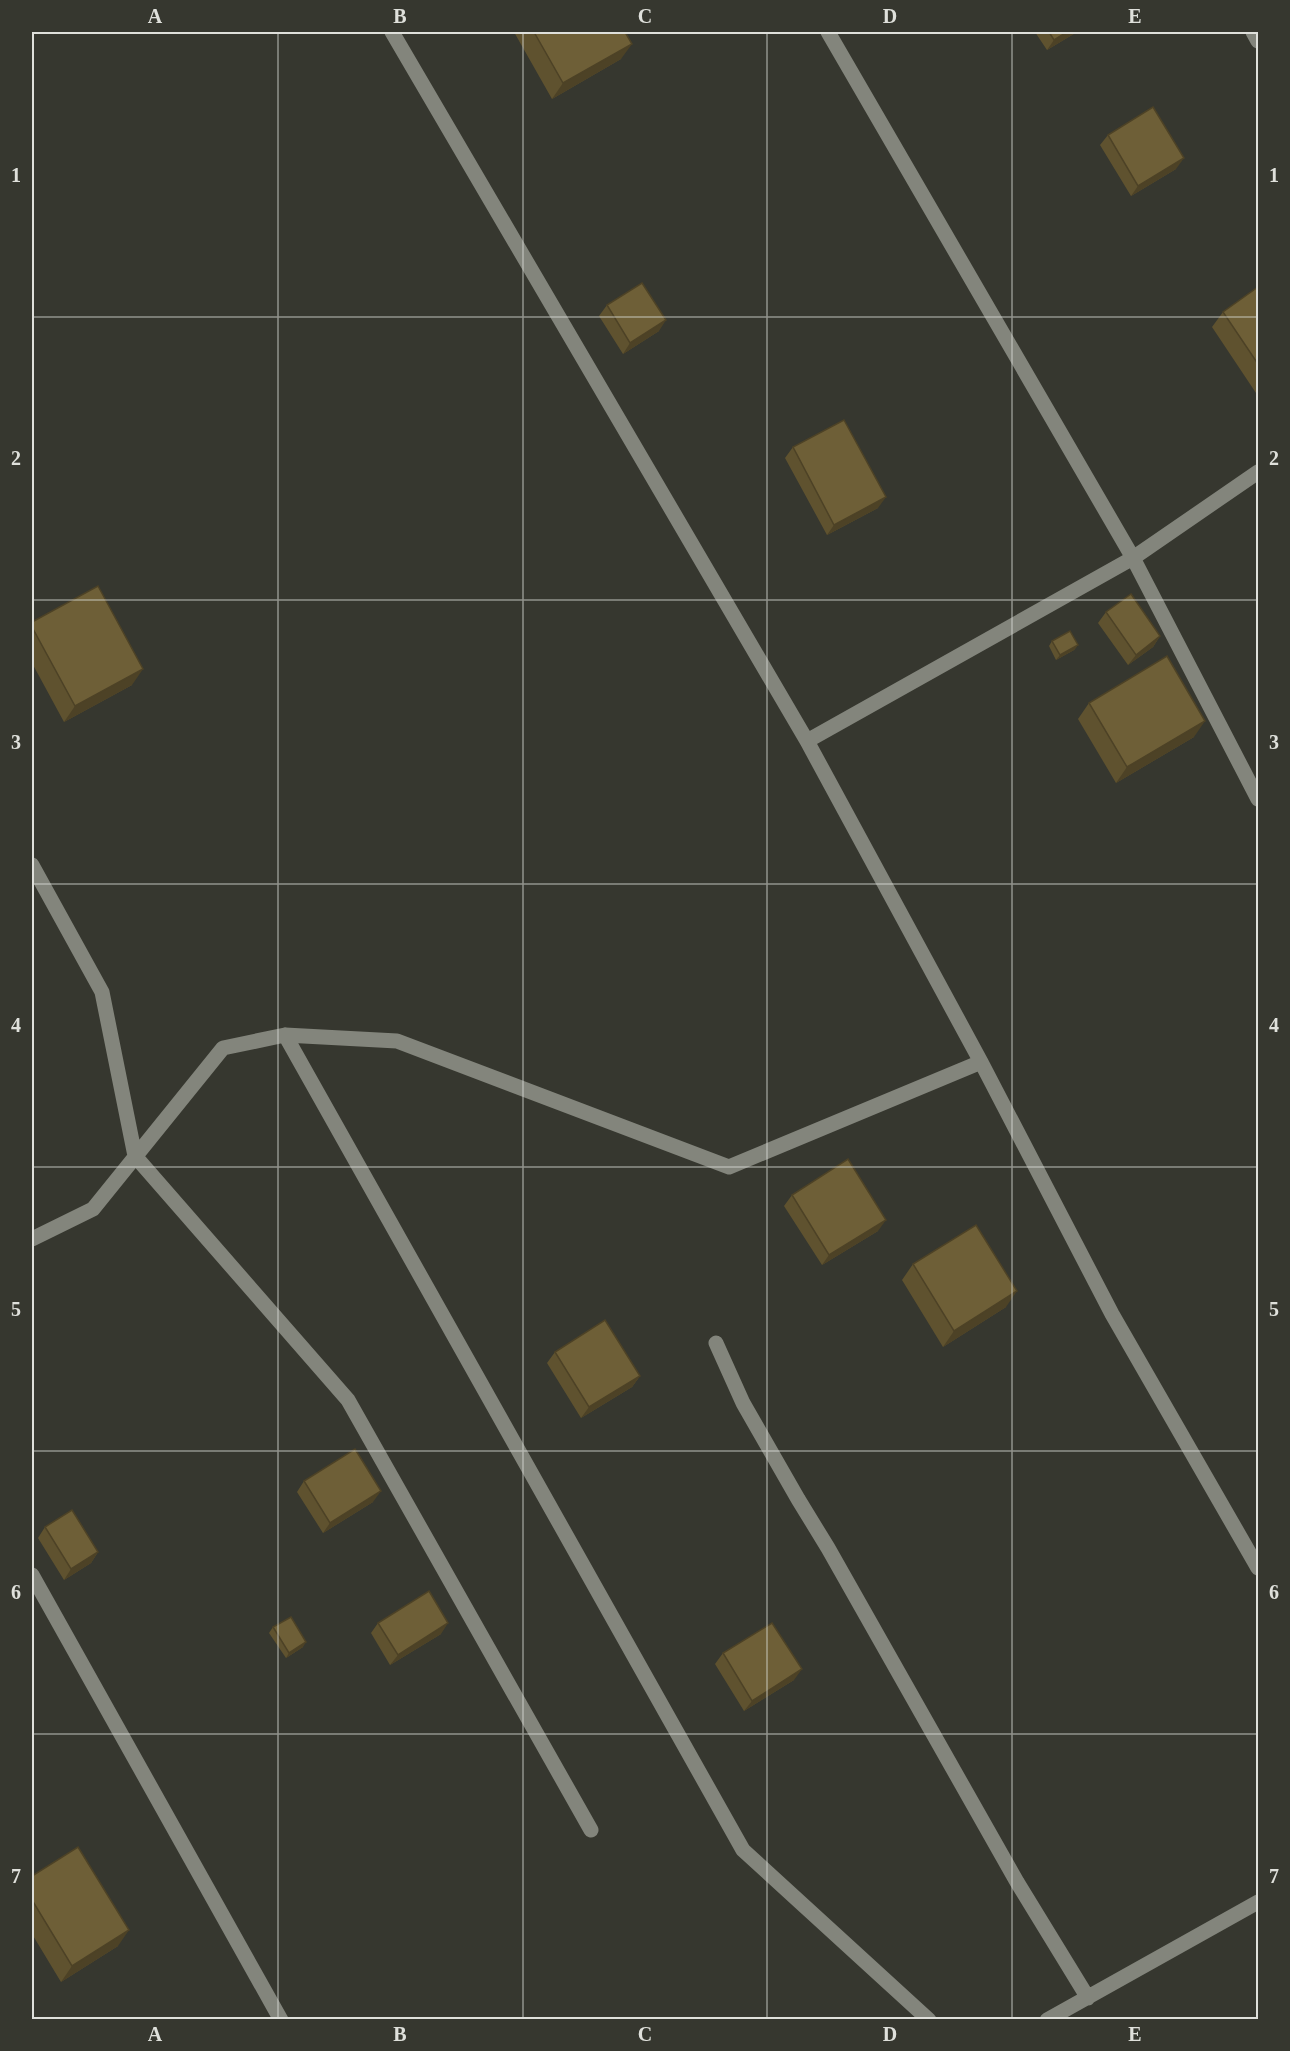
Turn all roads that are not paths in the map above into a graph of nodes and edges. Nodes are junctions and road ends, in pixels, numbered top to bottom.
1 (392, 32) edge
2 (828, 32) edge
3 (1253, 32) edge
4 (1258, 41) edge
5 (1258, 472) edge
6 (1133, 558) junction
7 (807, 741) junction
8 (1258, 799) edge
9 (32, 865) edge
10 (285, 1035) junction
11 (981, 1062) junction
12 (135, 1156) junction
13 (32, 1239) edge
14 (716, 1343) dead end
15 (1258, 1568) edge
16 (32, 1575) edge
17 (591, 1830) dead end
18 (1258, 1902) edge
19 (1088, 1998) junction
20 (281, 2019) edge
21 (929, 2019) edge
22 (1047, 2019) edge

1 - 7 street
2 - 6 street
3 - 4 street
5 - 6 street
6 - 7 street
6 - 8 street
7 - 11 street
9 - 12 street
10 - 11 street
10 - 12 street
10 - 21 street
11 - 15 street
12 - 13 street
12 - 17 street
14 - 19 street
16 - 20 street
18 - 19 street
19 - 22 street

